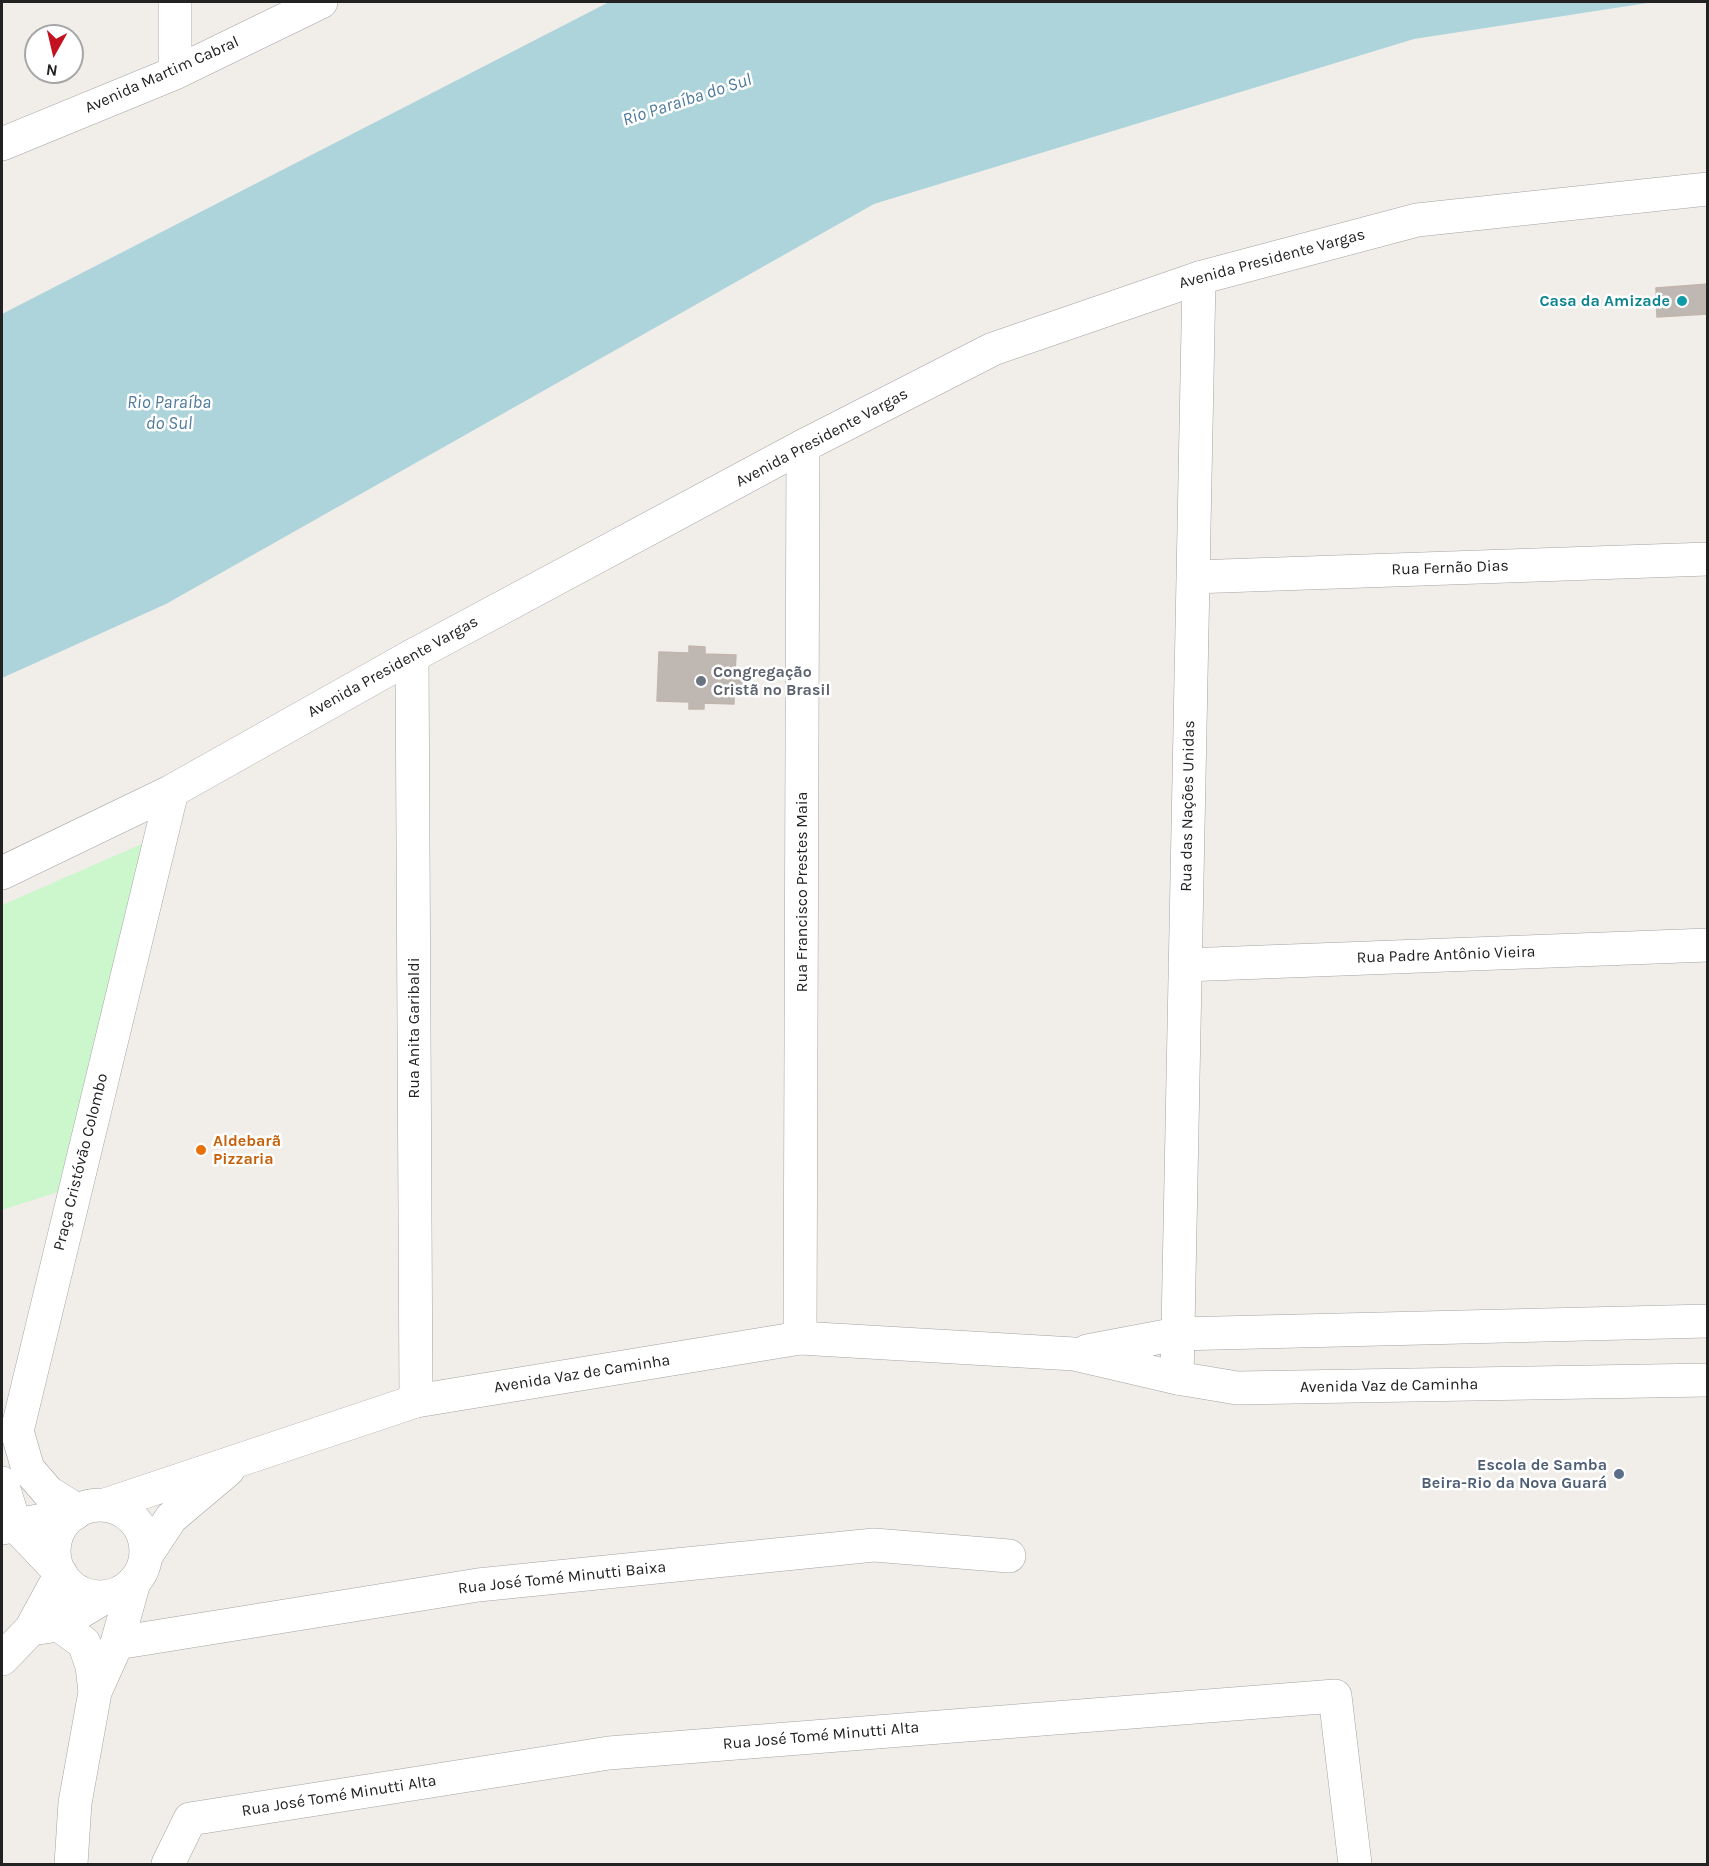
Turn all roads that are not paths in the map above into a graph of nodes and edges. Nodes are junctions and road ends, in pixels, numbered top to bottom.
1 (175, 2) edge
2 (321, 2) edge
3 (175, 73) junction
4 (2, 144) edge
5 (1707, 189) edge
6 (1199, 278) junction
7 (803, 446) junction
8 (1707, 559) edge
9 (1193, 577) junction
10 (412, 656) junction
11 (172, 791) junction
12 (2, 873) edge
13 (1707, 945) edge
14 (1185, 965) junction
15 (1707, 1321) edge
16 (1177, 1334) junction
17 (800, 1338) junction
18 (1074, 1354) junction
19 (1177, 1378) junction
20 (1707, 1380) edge
21 (416, 1401) junction
22 (243, 1458) junction
23 (2, 1483) edge
24 (86, 1510) junction
25 (8, 1526) edge
26 (1009, 1556) dead end
27 (140, 1569) junction
28 (59, 1572) junction
29 (105, 1597) junction
30 (45, 1627) junction
31 (117, 1643) junction
32 (2, 1659) edge
33 (95, 1692) junction
34 (71, 1864) edge
35 (168, 1864) edge
36 (1355, 1864) edge

1 - 3 street
2 - 3 street, Avenida Martim Cabral
3 - 4 street, Avenida Martim Cabral
5 - 6 street, Avenida Presidente Vargas
6 - 7 street, Avenida Presidente Vargas
6 - 9 street, Rua das Nações Unidas
7 - 10 street, Avenida Presidente Vargas
7 - 17 street, Rua Francisco Prestes Maia
8 - 9 street, Rua Fernão Dias
9 - 14 street, Rua das Nações Unidas
10 - 11 street, Avenida Presidente Vargas
10 - 21 street, Rua Anita Garibaldi
11 - 12 street, Avenida Presidente Vargas
11 - 24 street, Praça Cristóvão Colombo
13 - 14 street, Rua Padre Antônio Vieira
14 - 16 street, Rua das Nações Unidas
15 - 16 street, Avenida Vaz de Caminha
16 - 18 street, Avenida Vaz de Caminha
16 - 19 street, Rua das Nações Unidas
17 - 18 street, Avenida Vaz de Caminha
17 - 21 street, Avenida Vaz de Caminha
18 - 19 street, Avenida Vaz de Caminha
19 - 20 street, Avenida Vaz de Caminha
21 - 22 street, Avenida Vaz de Caminha
22 - 24 street, Avenida Vaz de Caminha
22 - 27 street
23 - 25 street
24 - 25 street, Avenida Vaz de Caminha
24 - 27 street
24 - 28 street
25 - 28 street
26 - 31 street, Rua José Tomé Minutti Baixa
27 - 29 street
27 - 31 street
28 - 29 street
28 - 30 street
29 - 30 street
30 - 32 street
30 - 33 street
31 - 33 street
33 - 34 street
35 - 36 street, Rua José Tomé Minutti Alta

